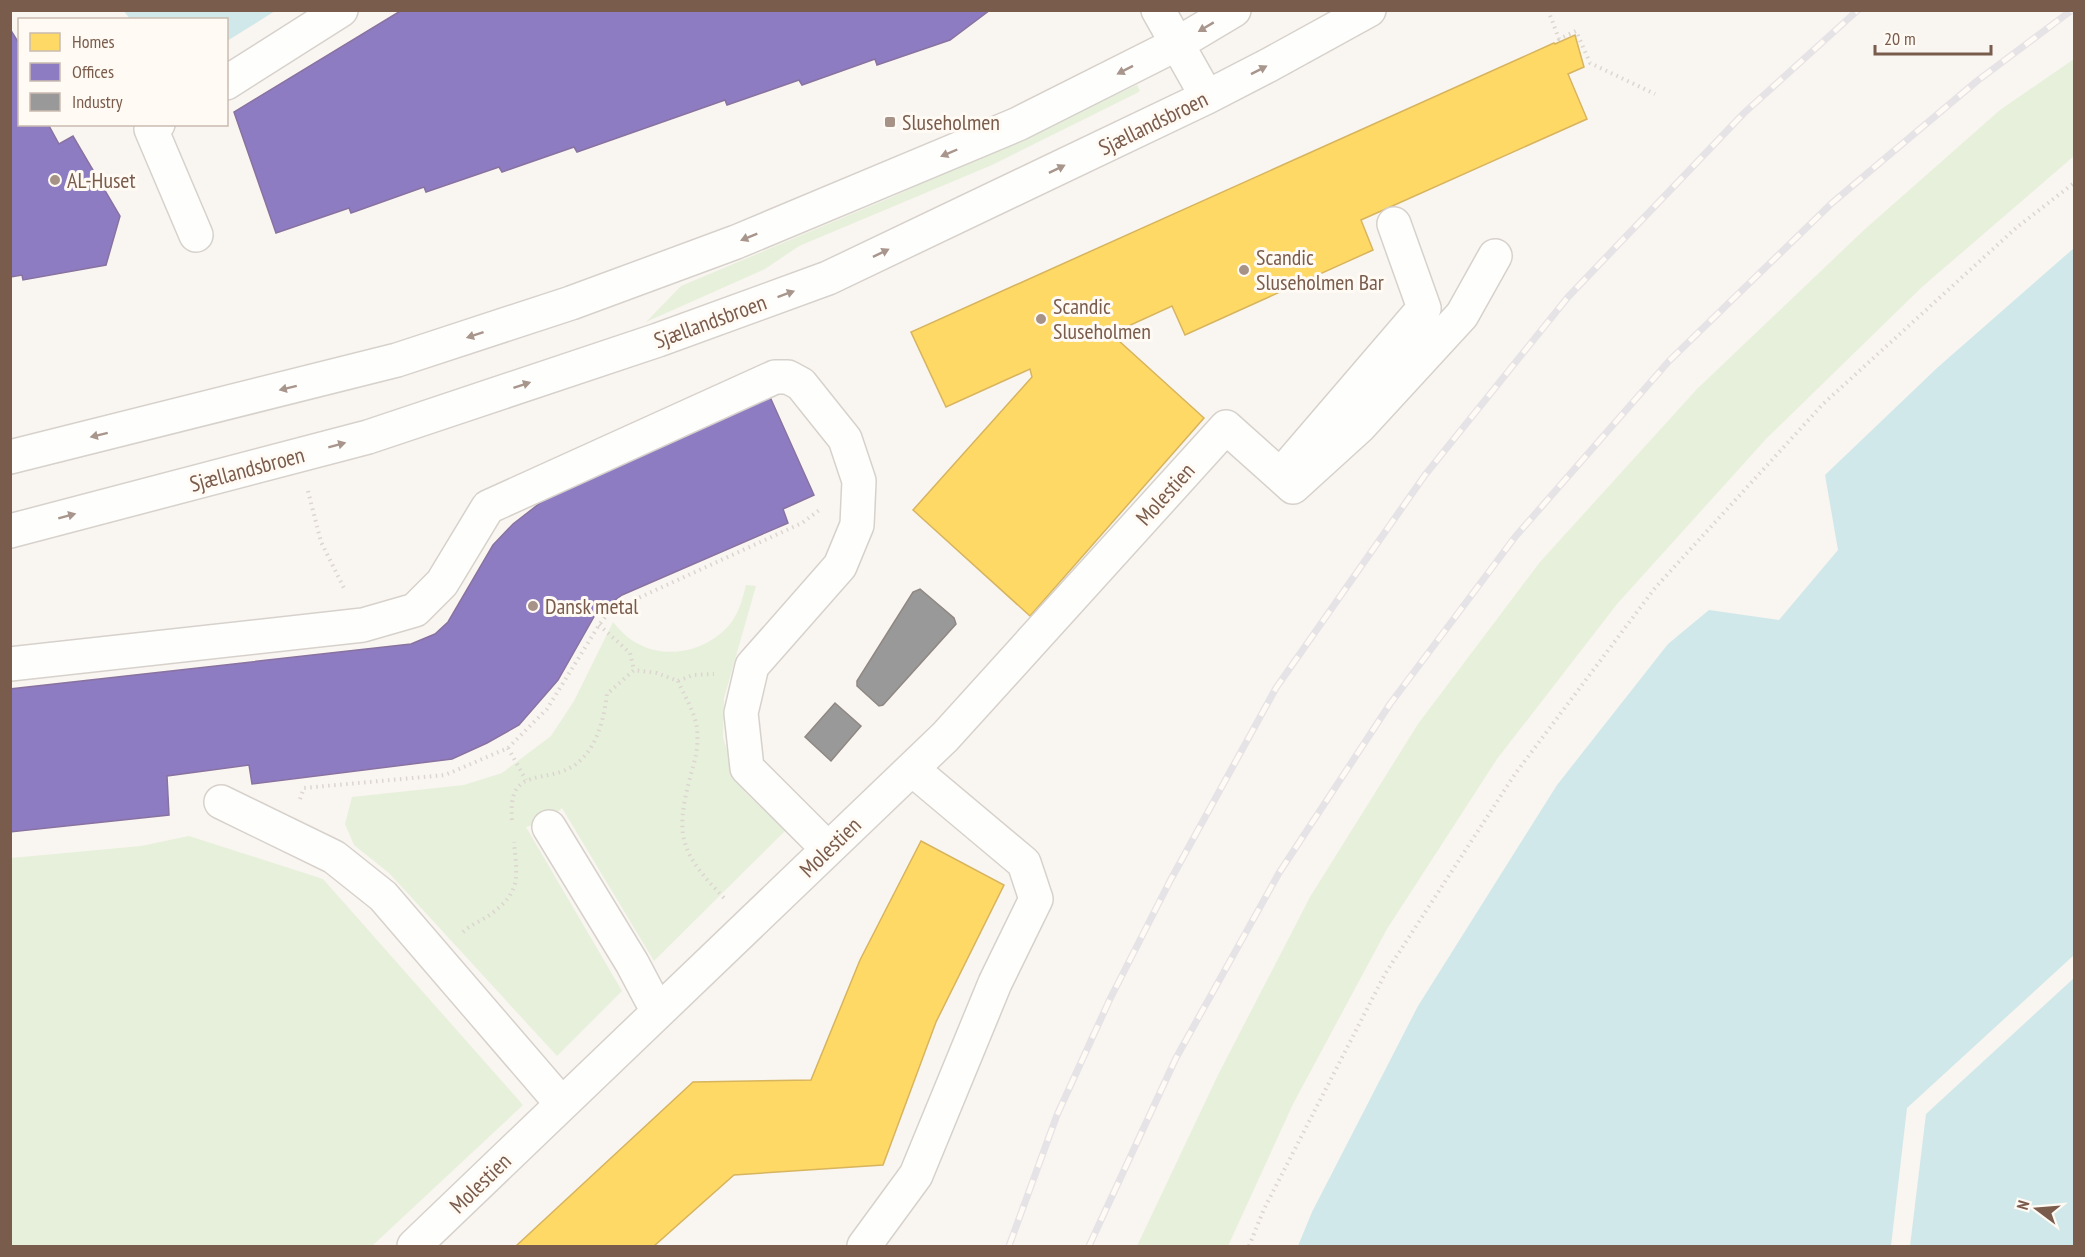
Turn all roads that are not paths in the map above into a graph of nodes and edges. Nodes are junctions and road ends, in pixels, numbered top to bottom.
1 (341, 10) edge
2 (1158, 10) edge
3 (1234, 10) edge
4 (1370, 10) edge
5 (1177, 44) junction
6 (228, 82) edge
7 (1207, 97) junction
8 (155, 126) edge
9 (1394, 224) dead end
10 (196, 235) dead end
11 (1495, 256) dead end
12 (10, 457) edge
13 (1280, 476) junction
14 (10, 531) edge
15 (10, 664) edge
16 (912, 769) junction
17 (221, 802) dead end
18 (549, 827) dead end
19 (828, 849) junction
20 (658, 1012) junction
21 (562, 1104) junction
22 (414, 1246) edge
23 (864, 1246) edge

1 - 6 street
2 - 5 street
3 -> 5 street
7 -> 4 street, Sjællandsbroen
5 - 7 street
5 -> 12 street
14 -> 7 street, Sjællandsbroen
8 - 10 street
9 - 13 street
11 - 13 street
13 - 16 street, Molestien
15 - 19 street
16 - 19 street, Molestien
16 - 23 street
17 - 21 street
18 - 20 street
19 - 20 street, Molestien
20 - 21 street, Molestien
21 - 22 street, Molestien

